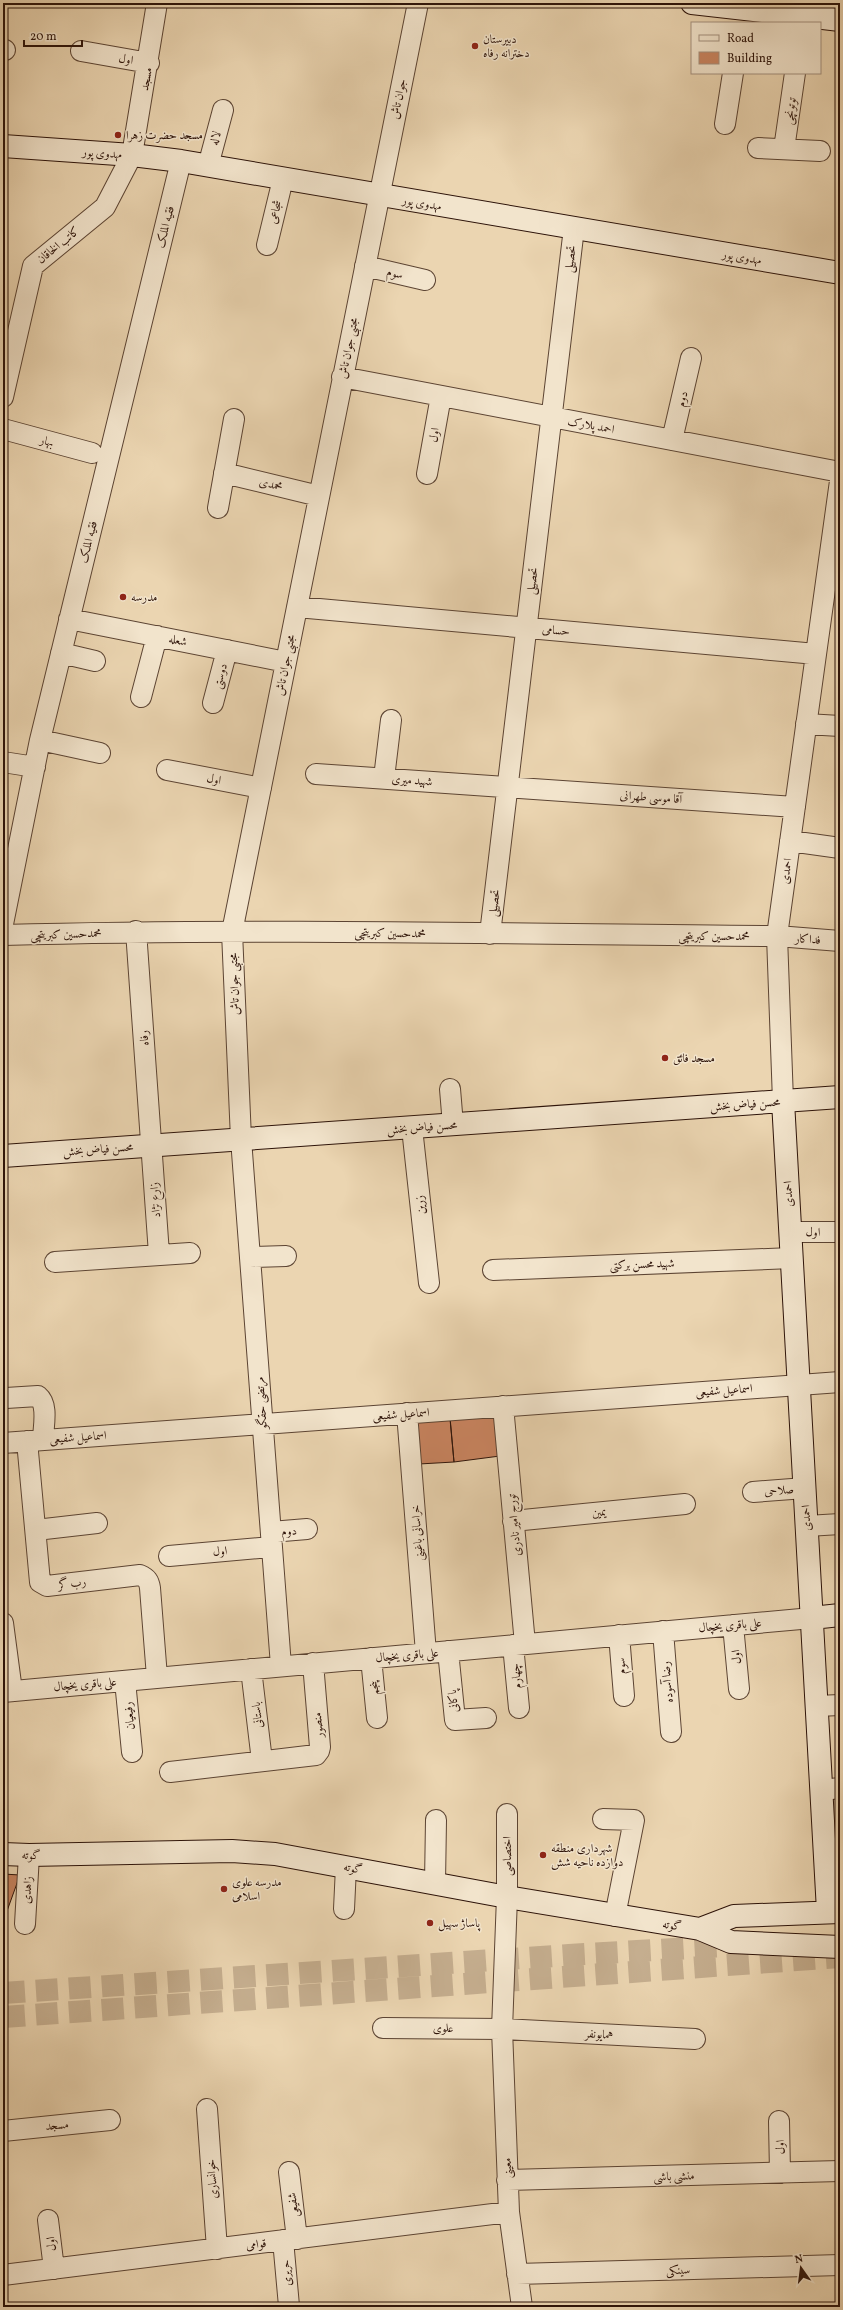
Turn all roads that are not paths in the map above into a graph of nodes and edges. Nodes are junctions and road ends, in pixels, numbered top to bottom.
1 (157, 3) edge
2 (418, 3) edge
3 (704, 4) edge
4 (777, 7) edge
5 (742, 16) edge
6 (802, 19) edge
7 (840, 20) edge
8 (81, 51) dead end
9 (149, 63) junction
10 (733, 74) edge
11 (795, 74) edge
12 (223, 110) dead end
13 (725, 124) dead end
14 (3, 146) edge
15 (758, 148) dead end
16 (784, 149) junction
17 (820, 151) dead end
18 (132, 155) junction
19 (181, 161) junction
20 (208, 166) junction
21 (283, 179) junction
22 (378, 195) junction
23 (574, 228) junction
24 (267, 245) dead end
25 (364, 266) junction
26 (840, 273) edge
27 (424, 280) dead end
28 (691, 358) dead end
29 (342, 377) junction
30 (441, 396) junction
31 (3, 397) edge
32 (552, 417) junction
33 (234, 419) dead end
34 (3, 429) edge
35 (672, 440) junction
36 (92, 453) dead end
37 (840, 472) edge
38 (224, 473) junction
39 (427, 474) dead end
40 (840, 481) edge
41 (319, 496) junction
42 (218, 508) dead end
43 (837, 520) edge
44 (297, 607) junction
45 (69, 619) junction
46 (526, 628) junction
47 (157, 636) junction
48 (227, 650) junction
49 (61, 653) junction
50 (816, 654) junction
51 (95, 661) dead end
52 (286, 662) junction
53 (141, 697) dead end
54 (213, 703) dead end
55 (391, 720) dead end
56 (806, 724) junction
57 (840, 726) edge
58 (40, 740) junction
59 (100, 753) dead end
60 (3, 762) edge
61 (35, 767) junction
62 (167, 770) dead end
63 (316, 774) dead end
64 (384, 778) junction
65 (508, 787) junction
66 (261, 788) junction
67 (795, 807) junction
68 (790, 841) junction
69 (840, 848) edge
70 (3, 924) edge
71 (136, 932) junction
72 (232, 932) junction
73 (490, 934) junction
74 (3, 936) edge
75 (777, 936) junction
76 (840, 941) edge
77 (450, 1089) dead end
78 (840, 1097) edge
79 (783, 1101) junction
80 (453, 1125) junction
81 (412, 1128) junction
82 (241, 1139) junction
83 (151, 1145) junction
84 (3, 1156) edge
85 (790, 1232) junction
86 (836, 1232) dead end
87 (190, 1253) dead end
88 (159, 1254) junction
89 (286, 1256) dead end
90 (250, 1257) junction
91 (792, 1258) junction
92 (56, 1262) dead end
93 (493, 1270) dead end
94 (429, 1283) dead end
95 (840, 1382) edge
96 (799, 1384) junction
97 (6, 1398) dead end
98 (503, 1406) junction
99 (407, 1413) junction
100 (262, 1424) junction
101 (35, 1441) junction
102 (3, 1443) edge
103 (805, 1488) junction
104 (753, 1492) dead end
105 (685, 1504) dead end
106 (513, 1521) junction
107 (97, 1523) dead end
108 (840, 1524) edge
109 (807, 1526) junction
110 (308, 1529) dead end
111 (36, 1530) junction
112 (271, 1540) junction
113 (169, 1556) dead end
114 (840, 1615) edge
115 (812, 1618) junction
116 (3, 1623) edge
117 (733, 1625) junction
118 (663, 1631) junction
119 (619, 1636) junction
120 (519, 1644) junction
121 (448, 1651) junction
122 (426, 1653) junction
123 (371, 1658) junction
124 (313, 1663) junction
125 (280, 1666) junction
126 (251, 1669) junction
127 (157, 1677) junction
128 (125, 1680) junction
129 (739, 1689) dead end
130 (8, 1691) edge
131 (624, 1696) dead end
132 (840, 1705) edge
133 (817, 1706) junction
134 (519, 1708) dead end
135 (377, 1718) dead end
136 (486, 1718) dead end
137 (671, 1732) dead end
138 (132, 1752) dead end
139 (262, 1761) junction
140 (170, 1772) dead end
141 (831, 1789) edge
142 (507, 1814) dead end
143 (603, 1819) dead end
144 (436, 1820) dead end
145 (3, 1854) edge
146 (29, 1856) junction
147 (346, 1867) junction
148 (435, 1883) junction
149 (507, 1897) junction
150 (344, 1909) dead end
151 (834, 1911) edge
152 (803, 1913) junction
153 (615, 1916) junction
154 (25, 1924) dead end
155 (700, 1929) junction
156 (803, 1946) junction
157 (840, 1947) edge
158 (383, 2028) dead end
159 (502, 2029) junction
160 (695, 2039) dead end
161 (208, 2109) dead end
162 (110, 2120) dead end
163 (779, 2121) dead end
164 (3, 2131) edge
165 (840, 2171) edge
166 (289, 2172) dead end
167 (780, 2173) junction
168 (507, 2180) junction
169 (509, 2212) junction
170 (48, 2220) dead end
171 (290, 2240) junction
172 (216, 2249) junction
173 (840, 2265) edge
174 (54, 2269) junction
175 (517, 2274) junction
176 (3, 2275) edge
177 (289, 2306) edge
178 (522, 2307) edge

1 - 9 street, مسجد
2 - 22 street, جوان تاش
3 - 5 street
4 - 5 street
4 - 6 street
6 - 7 street
8 - 9 street, اول
9 - 18 street, مسجد
10 - 13 street
11 - 16 street, توتونچی
12 - 20 street, لاله
14 - 18 street, مهدوی پور
15 - 16 street
16 - 17 street
18 - 19 street, مهدوی پور
18 - 31 street, کاتب الخاقان
19 - 20 street, مهدوی پور
19 - 45 street, فقیه الملک
20 - 21 street, مهدوی پور
21 - 22 street, مهدوی پور
21 - 24 street, شجاعی
22 - 23 street, مهدوی پور
22 - 25 street, مجتبی جوان تاش
23 - 26 street, مهدوی پور
23 - 32 street, تحصیلی
25 - 27 street, سوم
25 - 29 street, مجتبی جوان تاش
28 - 35 street, دوم
29 - 30 street, احمد پلارک
29 - 41 street, مجتبی جوان تاش
30 - 32 street, احمد پلارک
30 - 39 street, اول
32 - 35 street, احمد پلارک
32 - 46 street, تحصیلی
33 - 38 street
34 - 36 street, بهار
35 - 37 street, احمد پلارک
38 - 41 street, محمدی
38 - 42 street
40 - 43 street, احمدی
41 - 44 street, مجتبی جوان تاش
43 - 50 street, احمدی
44 - 46 street, حسامی
44 - 52 street, مجتبی جوان تاش
45 - 47 street, شعله
45 - 49 street, فقیه الملک
46 - 50 street, حسامی
46 - 65 street, تحصیلی
47 - 48 street, شعله
47 - 53 street
48 - 52 street, شعله
48 - 54 street, دوستی
49 - 51 street
49 - 58 street, فقیه الملک
50 - 56 street, احمدی
52 - 66 street, مجتبی جوان تاش
55 - 64 street
56 - 57 street
56 - 67 street, احمدی
58 - 59 street
58 - 61 street, فقیه الملک
60 - 61 street
61 - 70 street, فقیه الملک
62 - 66 street, اول
63 - 64 street, شهید میری
64 - 65 street, شهید میری
65 - 67 street, آقا موسی طهرانی
65 - 73 street, تحصیلی
66 - 72 street, مجتبی جوان تاش
67 - 68 street, احمدی
68 - 69 street
68 - 75 street, احمدی
71 - 72 street, محمدحسین کبریتچی
71 - 74 street, محمدحسین کبریتچی
71 - 83 street, رفاه
72 - 73 street, محمدحسین کبریتچی
72 - 82 street, مجتبی جوان تاش
73 - 75 street, محمدحسین کبریتچی
75 - 76 street, فداکار
75 - 79 street, احمدی
77 - 80 street
78 - 79 street, محسن فیاض بخش
79 - 80 street, محسن فیاض بخش
79 - 85 street, احمدی
80 - 81 street, محسن فیاض بخش
81 - 82 street, محسن فیاض بخش
81 - 94 street, زرین
82 - 83 street, محسن فیاض بخش
82 - 90 street, مرتضی حقگو
83 - 84 street, محسن فیاض بخش
83 - 88 street, زارع نژاد
85 - 86 street, اول
85 - 91 street, احمدی
87 - 88 street
88 - 92 street
89 - 90 street
90 - 100 street, مرتضی حقگو
91 - 93 street, شهید محسن برکتی
91 - 96 street, احمدی
95 - 96 street, اسماعیل شفیعی
96 - 98 street, اسماعیل شفیعی
96 - 103 street, احمدی
97 - 101 street
98 - 99 street, اسماعیل شفیعی
98 - 106 street, تورج امیر نادری
99 - 100 street, اسماعیل شفیعی
99 - 122 street, خراسانی باغینی
100 - 101 street, اسماعیل شفیعی
100 - 112 street, مرتضی حقگو
101 - 102 street, اسماعیل شفیعی
101 - 111 street, رب گر
103 - 104 street, صلاحی
103 - 109 street, احمدی
105 - 106 street, یمین
106 - 120 street, تورج امیر نادری
107 - 111 street
108 - 109 street
109 - 115 street, احمدی
110 - 112 street, دوم
111 - 127 street, رب گر
112 - 113 street, اول
112 - 125 street, مرتضی حقگو
114 - 115 street
115 - 117 street, علی باقری یخچال
115 - 133 street, احمدی
116 - 130 street
117 - 118 street, علی باقری یخچال
117 - 129 street, اول
118 - 119 street, علی باقری یخچال
118 - 137 street, رضا آسوده
119 - 120 street, علی باقری یخچال
119 - 131 street, سوم
120 - 121 street, علی باقری یخچال
120 - 134 street, چهارم
121 - 122 street, علی باقری یخچال
121 - 136 street, پاکانی
122 - 123 street, علی باقری یخچال
123 - 124 street, علی باقری یخچال
123 - 135 street, پنجم
124 - 125 street, علی باقری یخچال
124 - 139 street, منصور
125 - 126 street, علی باقری یخچال
126 - 127 street, علی باقری یخچال
126 - 139 street, باستانی
127 - 128 street, علی باقری یخچال
128 - 130 street, علی باقری یخچال
128 - 138 street, رفیعیان
132 - 133 street
133 - 141 street, احمدی
139 - 140 street, منصور
141 - 151 street, احمدی
142 - 149 street, اختصاصی
143 - 153 street
144 - 148 street
145 - 146 street, گوته
146 - 147 street, گوته
146 - 154 street, زاهدی
147 - 148 street, گوته
147 - 150 street
148 - 149 street, گوته
149 - 153 street, گوته
149 - 159 street, اختصاصی
151 - 152 street, گوته
152 - 155 street, گوته
152 - 156 street
153 - 155 street, گوته
155 - 156 street, گوته
156 - 157 street, گوته
158 - 159 street, علوی
159 - 160 street, همایونفر
159 - 168 street, معینی
161 - 172 street, خوانساری
162 - 164 street, مسجد
163 - 167 street, اول
165 - 167 street, منشی باشی
166 - 171 street, شفیعی
167 - 168 street, منشی باشی
168 - 169 street, معینی
169 - 171 street, قوامی
169 - 175 street, معینی
170 - 174 street, اول
171 - 172 street, قوامی
171 - 177 street, حریری
172 - 174 street, قوامی
173 - 175 street, سینکی
174 - 176 street, قوامی
175 - 178 street, معینی

